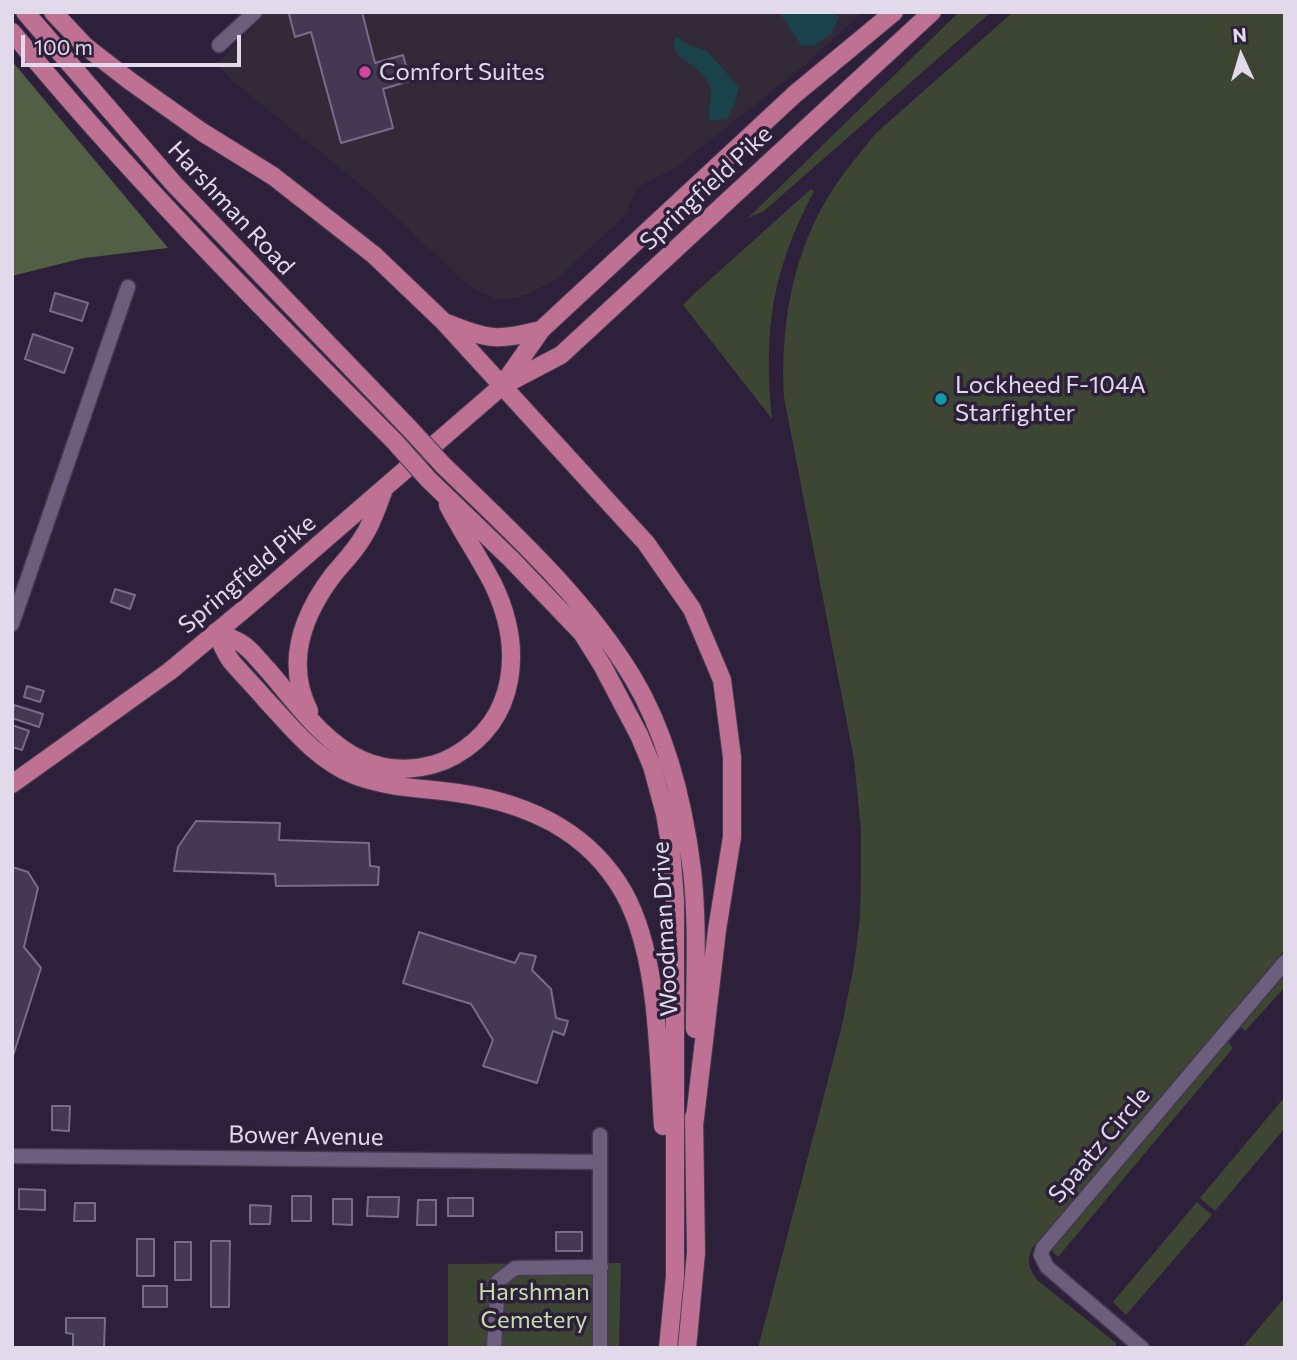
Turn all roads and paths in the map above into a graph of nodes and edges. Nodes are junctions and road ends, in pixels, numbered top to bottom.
1 (25, 12) edge
2 (53, 12) edge
3 (255, 12) edge
4 (894, 12) edge
5 (932, 12) edge
6 (12, 32) edge
7 (219, 45) dead end
8 (128, 287) dead end
9 (443, 321) junction
10 (541, 330) junction
11 (502, 386) junction
12 (443, 465) joint
13 (428, 479) joint
14 (384, 488) junction
15 (442, 493) junction
16 (12, 624) edge
17 (216, 632) junction
18 (323, 732) junction
19 (12, 784) edge
20 (1285, 962) edge
21 (694, 1126) junction
22 (600, 1135) dead end
23 (12, 1156) edge
24 (600, 1162) junction
25 (601, 1267) junction
26 (675, 1276) junction
27 (494, 1348) edge
28 (600, 1348) edge
29 (668, 1348) edge
30 (687, 1348) edge
31 (1142, 1348) edge

1 - 12 main road, Harshman Road, bridge
2 - 9 main road
3 - 7 street
4 - 10 main road, Springfield Pike
5 - 11 main road, Springfield Pike
6 - 13 main road, Harshman Road, bridge
8 - 16 street
9 - 10 main road
9 - 11 main road
10 - 11 main road, Springfield Pike
11 - 14 main road, Springfield Pike
11 - 21 main road
12 - 21 main road, Woodman Drive
13 - 15 main road, Woodman Drive
14 - 17 main road, Springfield Pike
14 - 18 main road
15 - 18 main road
15 - 26 main road, Woodman Drive
17 - 18 main road
17 - 19 main road, Springfield Pike
17 - 26 main road
20 - 31 street, Spaatz Circle
21 - 30 main road, Woodman Drive
22 - 24 street
23 - 24 street, Bower Avenue
24 - 25 street
25 - 27 street
25 - 28 street
26 - 29 main road, Woodman Drive

